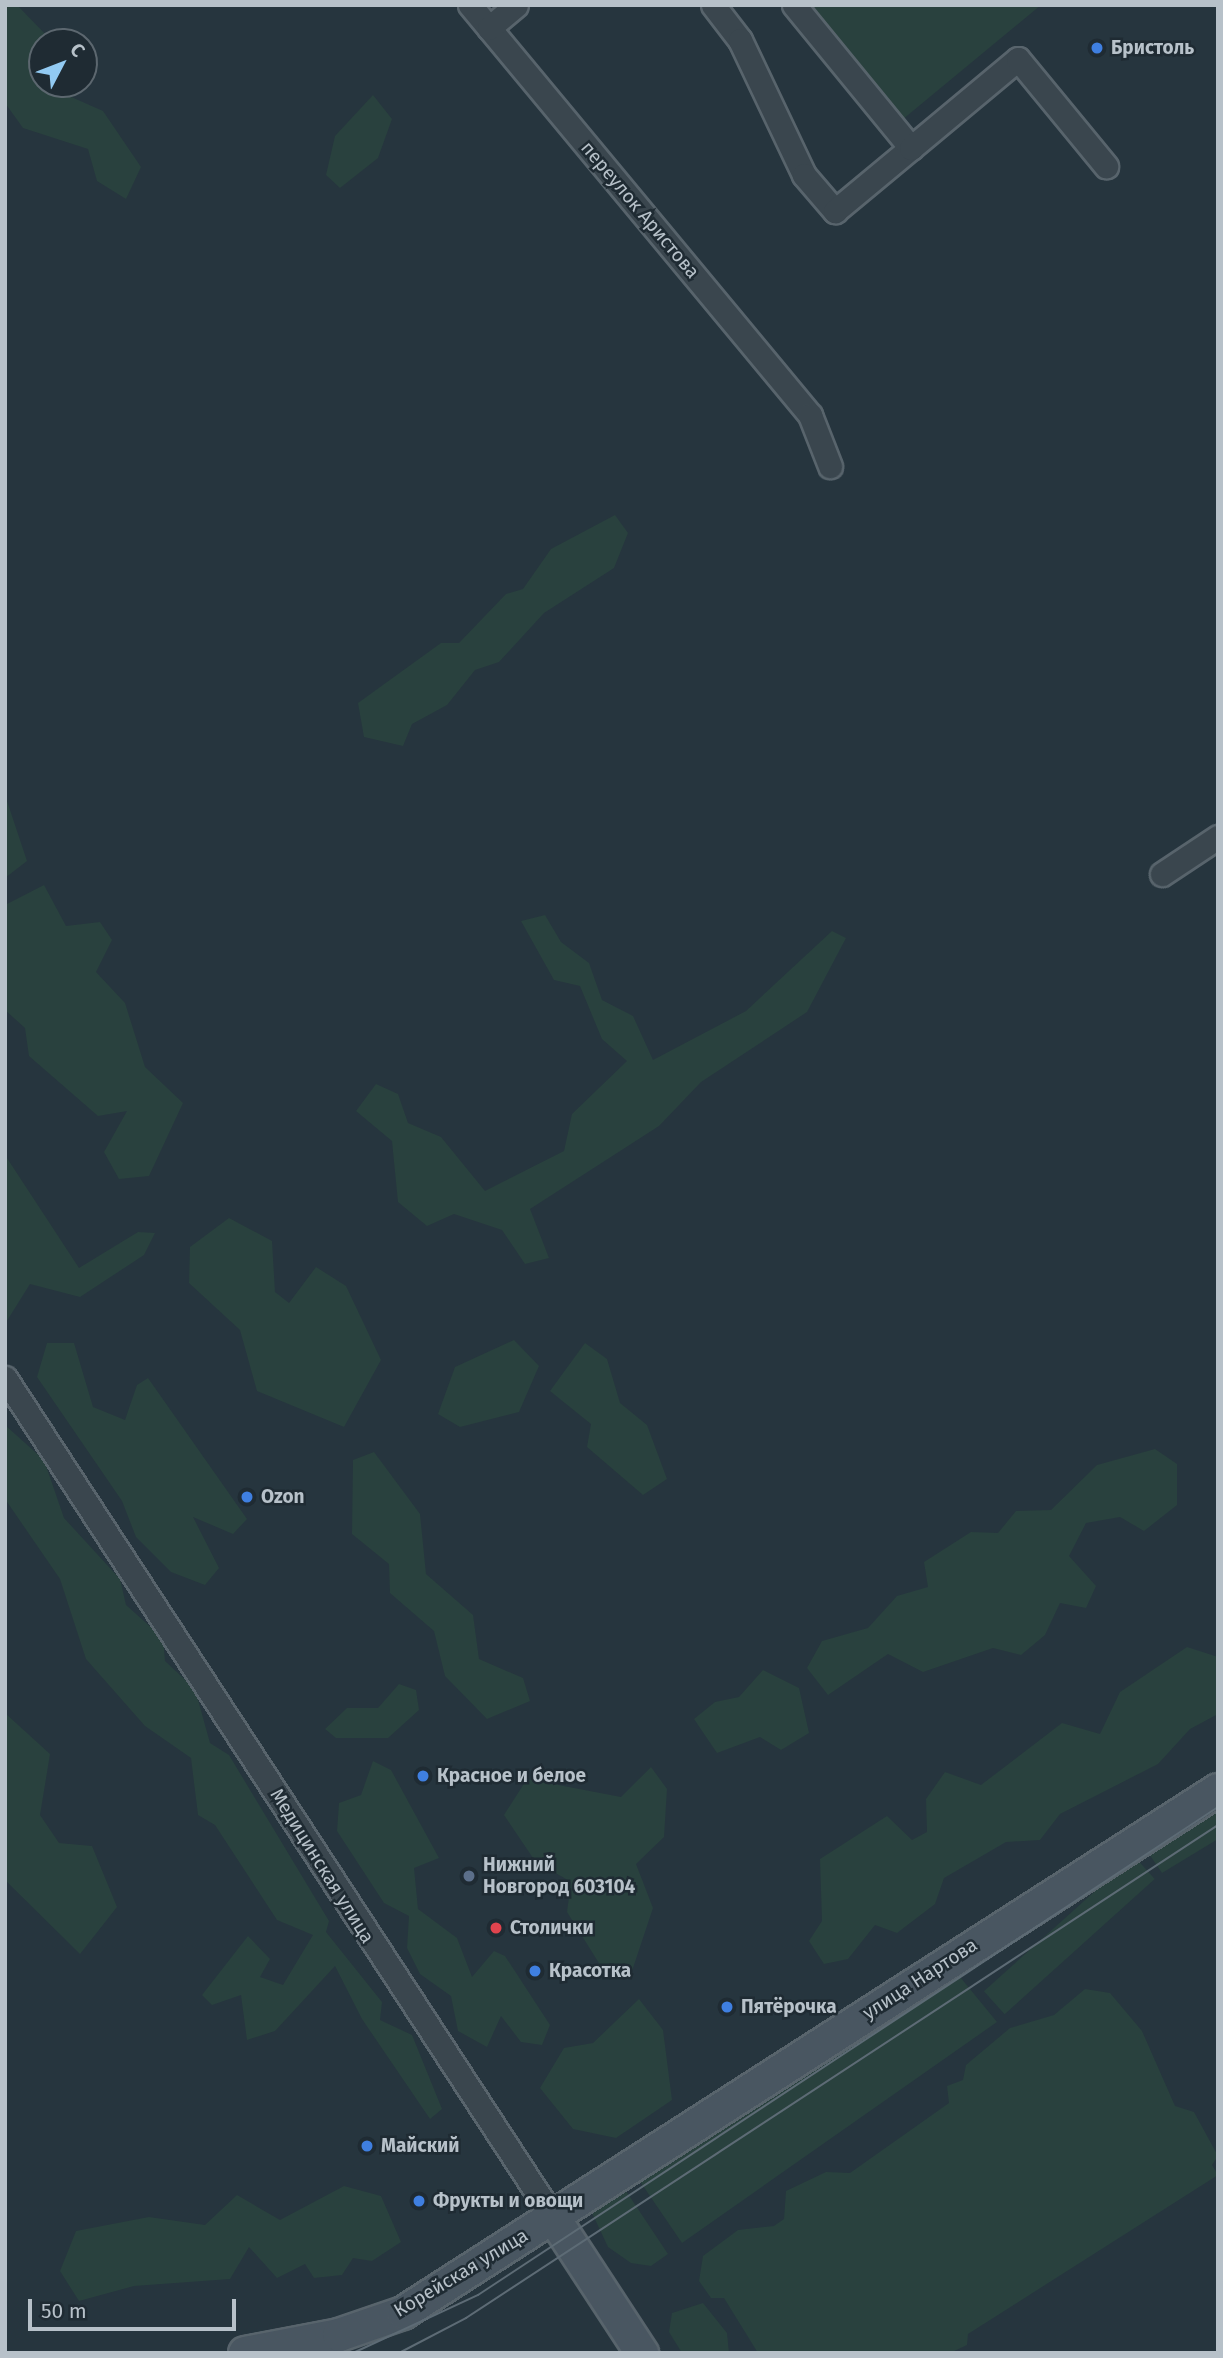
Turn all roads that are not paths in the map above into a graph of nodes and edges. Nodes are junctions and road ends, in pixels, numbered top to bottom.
1 (470, 5) edge
2 (516, 5) edge
3 (713, 5) edge
4 (794, 5) edge
5 (489, 28) junction
6 (911, 148) junction
7 (1106, 166) dead end
8 (830, 466) dead end
9 (1218, 837) edge
10 (1162, 874) dead end
11 (5, 1378) edge
12 (1218, 1790) edge
13 (553, 2217) junction
14 (245, 2353) edge
15 (642, 2353) edge

1 - 5 street, переулок Аристова
2 - 5 street
3 - 6 street
4 - 6 street
5 - 8 street, переулок Аристова
6 - 7 street
9 - 10 street
11 - 13 street, Медицинская улица
12 - 13 street, улица Нартова
13 - 14 street, Корейская улица
13 - 15 street, Медицинская улица

